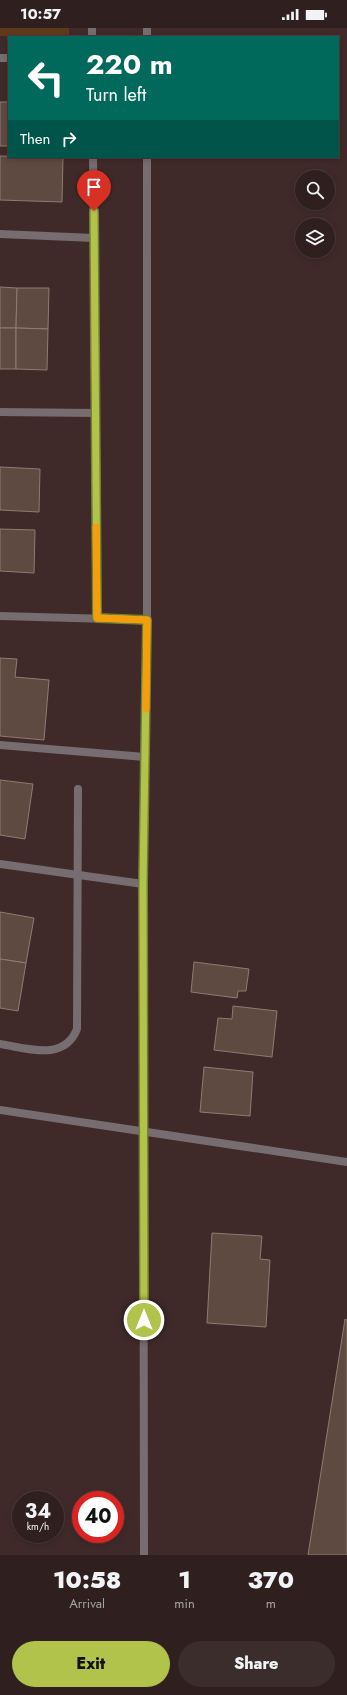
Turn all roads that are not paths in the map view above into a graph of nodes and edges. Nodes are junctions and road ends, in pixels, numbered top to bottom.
1 (93, 158) edge
2 (147, 158) edge
3 (0, 234) edge
4 (94, 238) junction
5 (0, 412) edge
6 (95, 414) junction
7 (0, 616) edge
8 (97, 618) junction
9 (147, 620) junction
10 (0, 745) edge
11 (145, 757) junction
12 (78, 788) dead end
13 (0, 864) edge
14 (78, 875) junction
15 (143, 884) junction
16 (0, 1044) edge
17 (0, 1110) edge
18 (144, 1132) junction
19 (347, 1162) edge
20 (144, 1555) edge

1 - 4 street
2 - 9 street
3 - 4 street
4 - 6 street
5 - 6 street
6 - 8 street
7 - 8 street
8 - 9 street
9 - 11 street
10 - 11 street
11 - 15 street
12 - 14 street
13 - 14 street
14 - 15 street
14 - 16 street
15 - 18 street
17 - 18 street
18 - 19 street
18 - 20 street

